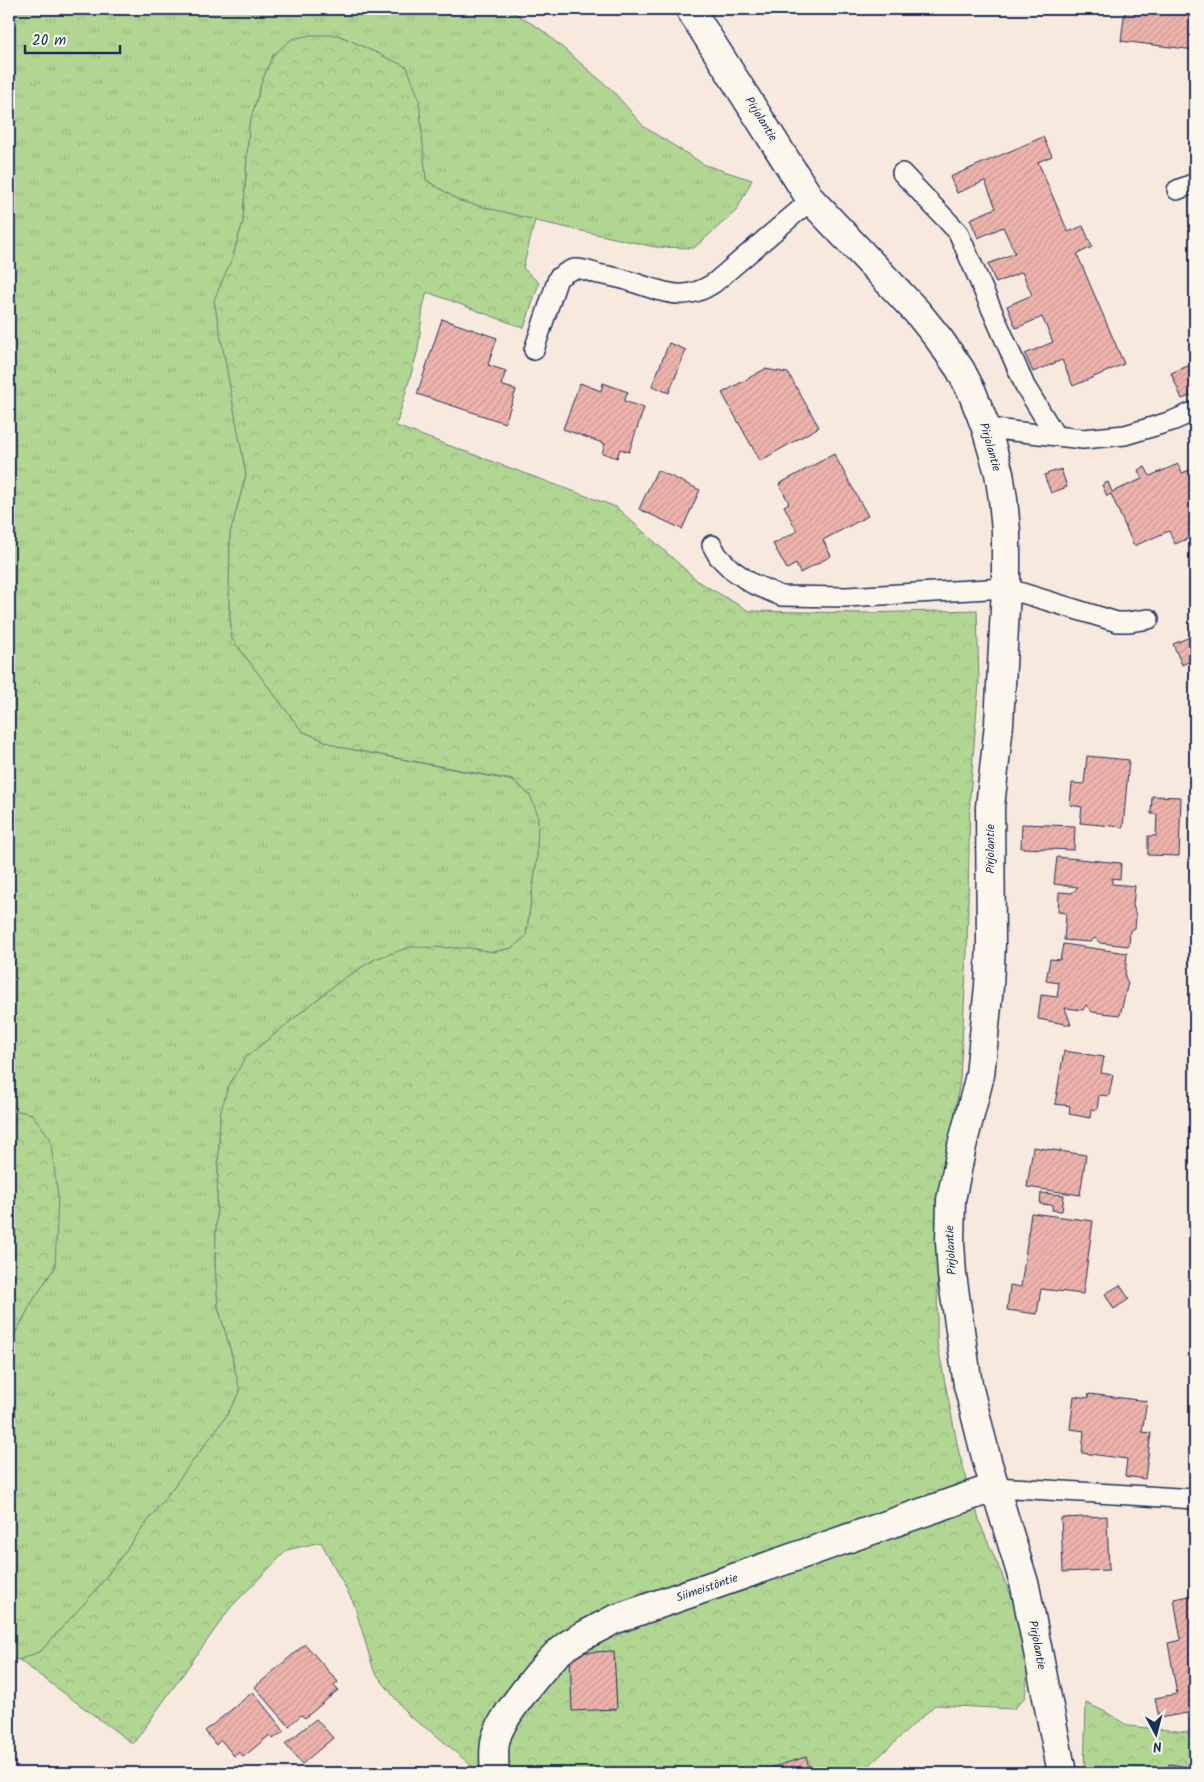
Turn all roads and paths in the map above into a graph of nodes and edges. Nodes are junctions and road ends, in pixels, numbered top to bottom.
1 (690, 9) edge
2 (902, 173) dead end
3 (1195, 183) edge
4 (1177, 190) dead end
5 (811, 200) junction
6 (534, 350) dead end
7 (1195, 411) edge
8 (986, 428) junction
9 (1055, 435) junction
10 (712, 546) dead end
11 (1006, 588) junction
12 (1149, 619) dead end
13 (996, 1487) junction
14 (1195, 1499) edge
15 (494, 1773) edge
16 (1062, 1773) edge

1 - 5 street, Pirjolantie
2 - 9 lane
3 - 4 lane
5 - 6 lane
5 - 8 street, Pirjolantie
7 - 9 lane
8 - 9 lane
8 - 11 street, Pirjolantie
10 - 11 lane
11 - 12 lane
11 - 13 street, Pirjolantie
13 - 14 lane
13 - 15 street, Siimeistöntie
13 - 16 street, Pirjolantie

